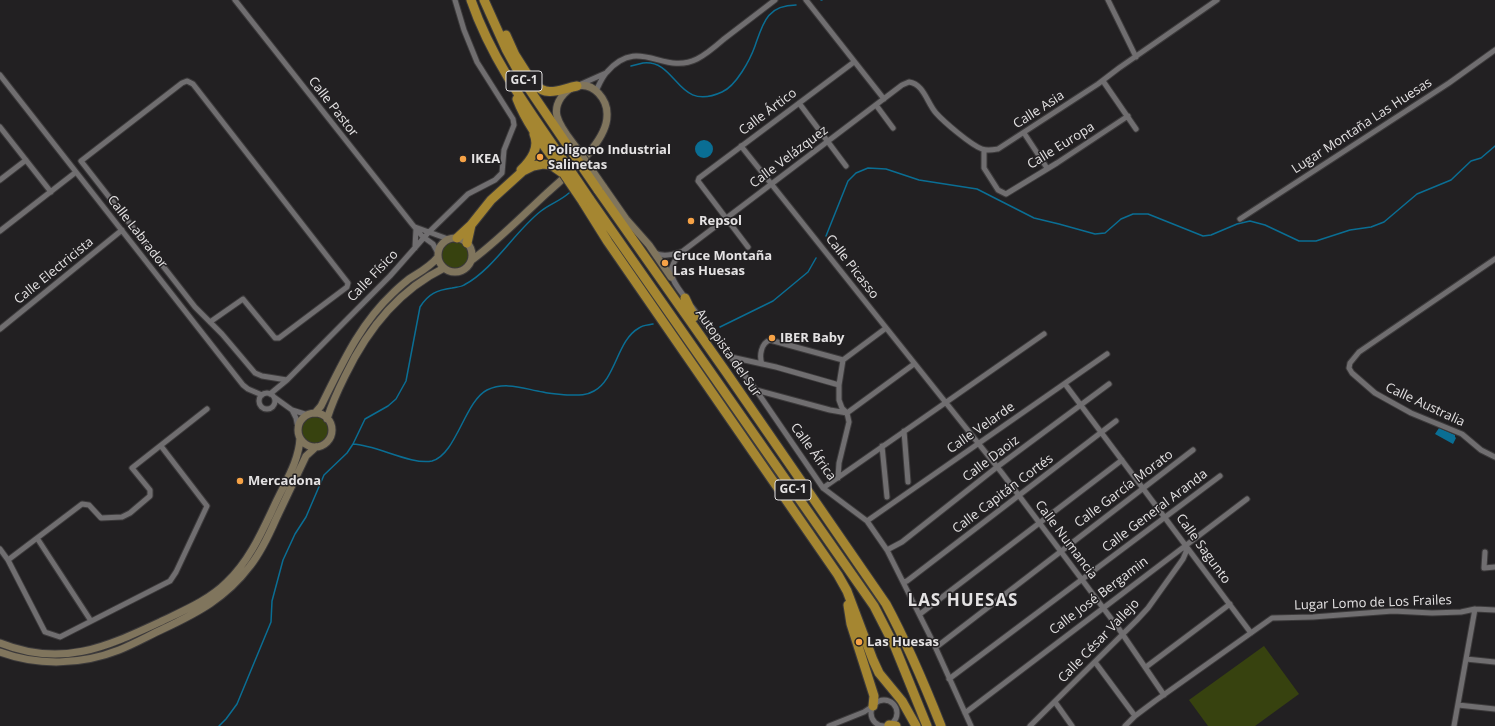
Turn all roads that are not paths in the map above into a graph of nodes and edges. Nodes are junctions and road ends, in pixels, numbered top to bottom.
1 (235, 0) edge
2 (455, 0) edge
3 (471, 0) edge
4 (484, 0) edge
5 (490, 0) edge
6 (774, 0) edge
7 (806, 0) edge
8 (1108, 0) edge
9 (1217, 0) edge
10 (1495, 50) edge
11 (1136, 57) junction
12 (853, 60) junction
13 (606, 73) junction
14 (0, 75) edge
15 (1103, 81) junction
16 (532, 82) junction
17 (512, 84) junction
18 (577, 86) junction
19 (596, 91) junction
20 (884, 99) junction
21 (799, 103) junction
22 (876, 105) junction
23 (1128, 116) junction
24 (530, 124) junction
25 (560, 124) junction
26 (0, 127) edge
27 (893, 128) dead end
28 (1136, 129) dead end
29 (1024, 133) junction
30 (827, 142) junction
31 (741, 146) junction
32 (984, 150) junction
33 (576, 152) junction
34 (26, 160) junction
35 (846, 166) dead end
36 (1047, 168) junction
37 (564, 170) junction
38 (76, 172) junction
39 (515, 177) junction
40 (0, 180) edge
41 (771, 184) junction
42 (601, 188) junction
43 (50, 192) junction
44 (586, 200) junction
45 (726, 218) junction
46 (626, 219) junction
47 (1240, 219) dead end
48 (471, 225) junction
49 (415, 228) junction
50 (122, 230) junction
51 (0, 231) edge
52 (428, 233) junction
53 (424, 238) junction
54 (453, 239) junction
55 (469, 245) junction
56 (492, 245) junction
57 (748, 247) dead end
58 (414, 248) junction
59 (682, 251) junction
60 (654, 252) junction
61 (438, 255) junction
62 (1495, 259) edge
63 (472, 260) junction
64 (444, 268) junction
65 (671, 277) junction
66 (685, 298) junction
67 (694, 317) junction
68 (210, 322) junction
69 (886, 328) junction
70 (0, 329) edge
71 (1044, 334) dead end
72 (760, 354) junction
73 (1108, 354) dead end
74 (731, 357) junction
75 (843, 360) junction
76 (749, 361) junction
77 (762, 364) junction
78 (914, 364) junction
79 (726, 372) junction
80 (287, 380) junction
81 (839, 384) junction
82 (1065, 384) junction
83 (1109, 384) dead end
84 (756, 390) junction
85 (262, 395) junction
86 (272, 396) junction
87 (946, 402) junction
88 (1081, 405) junction
89 (286, 406) junction
90 (273, 407) junction
91 (207, 408) dead end
92 (292, 410) junction
93 (847, 413) junction
94 (312, 414) junction
95 (327, 418) junction
96 (1116, 421) dead end
97 (298, 428) junction
98 (904, 431) junction
99 (1101, 432) junction
100 (300, 438) junction
101 (978, 443) junction
102 (161, 446) junction
103 (882, 446) junction
104 (316, 447) junction
105 (1193, 450) dead end
106 (1495, 457) edge
107 (1122, 460) junction
108 (997, 467) junction
109 (1220, 476) dead end
110 (838, 478) junction
111 (908, 482) dead end
112 (823, 488) junction
113 (1144, 488) junction
114 (1019, 496) junction
115 (887, 497) dead end
116 (1247, 499) dead end
117 (1165, 517) junction
118 (867, 521) junction
119 (1040, 523) junction
120 (37, 538) junction
121 (1186, 545) junction
122 (0, 549) edge
123 (886, 550) junction
124 (1060, 551) junction
125 (1486, 552) dead end
126 (1172, 556) junction
127 (1196, 558) junction
128 (1183, 559) junction
129 (8, 560) junction
130 (1177, 566) junction
131 (1495, 567) edge
132 (838, 575) junction
133 (1082, 579) junction
134 (903, 582) junction
135 (1230, 604) junction
136 (1103, 607) junction
137 (1475, 609) junction
138 (1495, 610) edge
139 (920, 614) junction
140 (91, 621) junction
141 (1251, 633) junction
142 (1123, 634) junction
143 (0, 643) edge
144 (935, 646) junction
145 (0, 652) edge
146 (1466, 658) junction
147 (1095, 662) junction
148 (1495, 662) edge
149 (1146, 667) junction
150 (949, 679) junction
151 (1164, 695) junction
152 (1055, 702) junction
153 (1458, 705) junction
154 (874, 706) junction
155 (1495, 709) edge
156 (965, 713) junction
157 (1135, 716) junction
158 (829, 726) edge
159 (888, 726) edge
160 (916, 726) edge
161 (927, 726) edge
162 (941, 726) edge
163 (971, 726) edge
164 (1030, 726) edge
165 (1072, 726) edge
166 (1125, 726) edge
167 (1454, 726) edge

1 - 49 street, Calle Pastor
2 - 52 street, Calle Físico
3 - 17 highway, Autopista del Sur / GC-1
4 - 33 highway, Autopista del Sur / GC-1
5 - 16 highway
6 - 13 street
7 - 12 street
8 - 11 street
9 - 11 street, Calle Asia
10 - 47 street, Lugar Montaña Las Huesas
11 - 15 street, Calle Asia
12 - 20 street
12 - 21 street, Calle Ártico
13 - 18 street
13 - 19 street
14 - 38 street, Calle Labrador
15 - 23 street
15 - 29 street, Calle Asia
16 - 18 highway
16 - 25 highway
17 - 24 highway
17 - 37 highway, Autopista del Sur / GC-1
18 - 19 street
18 - 25 street
19 - 56 street
20 - 22 street, Calle Velázquez
20 - 32 street, Calle Velázquez
21 - 30 street
21 - 31 street, Calle Ártico
22 - 27 street
22 - 30 street, Calle Velázquez
23 - 28 street
23 - 36 street, Calle Europa
24 - 37 highway
24 - 39 highway
25 - 33 street
26 - 34 street
29 - 32 street, Calle Asia
29 - 36 street
30 - 35 street
30 - 41 street, Calle Velázquez
31 - 41 street, Calle Picasso
31 - 45 street, Calle Ártico
32 - 36 street, Calle Europa
33 - 42 highway, Autopista del Sur / GC-1, bridge
34 - 40 street
34 - 43 street
37 - 39 highway
37 - 44 highway, Autopista del Sur / GC-1, bridge
38 - 43 street
38 - 50 street, Calle Labrador
39 - 48 highway
41 - 45 street, Calle Velázquez
41 - 69 street, Calle Picasso
42 - 46 street
42 - 79 highway, Autopista del Sur / GC-1
43 - 51 street
44 - 132 highway
44 - 161 highway, Autopista del Sur / GC-1
45 - 57 street
45 - 59 street, Calle Velázquez
46 - 60 street
46 - 67 highway
48 - 54 highway
48 - 55 highway
49 - 52 street, Calle Pastor
49 - 53 street, Calle Pastor
49 - 58 street
50 - 70 street, Calle Electricista
50 - 85 street, Calle Labrador
52 - 53 street, Calle Físico
52 - 54 street, Calle Pastor
53 - 58 street, Calle Físico
53 - 61 street, Calle Pastor
54 - 55 street
54 - 61 street
55 - 56 street
55 - 63 street
56 - 63 street
58 - 80 street, Calle Físico
59 - 60 street, Calle Velázquez
59 - 65 street, Calle Velázquez
60 - 65 street
61 - 64 street
61 - 94 street
62 - 106 street, Calle Australia
63 - 64 street
64 - 95 street
65 - 66 street, Calle África
66 - 67 highway
66 - 74 street, Calle África
67 - 79 highway
68 - 68 street
68 - 80 street
69 - 75 street
69 - 78 street, Calle Picasso
71 - 87 street
72 - 75 street
72 - 76 street
72 - 77 street
73 - 82 street, Calle Velarde
74 - 76 street
74 - 84 street, Calle África
75 - 81 street
76 - 77 street
77 - 81 street
78 - 87 street, Calle Picasso
78 - 93 street
79 - 162 highway, Autopista del Sur / GC-1
80 - 86 street, Calle Físico
81 - 93 street
82 - 88 street, Calle Sagunto
82 - 101 street, Calle Velarde
83 - 88 street, Calle Daoiz
84 - 93 street
84 - 112 street, Calle África
85 - 86 street
85 - 90 street
86 - 89 street
86 - 90 street
87 - 98 street
87 - 101 street, Calle Numancia
88 - 99 street, Calle Sagunto
88 - 108 street, Calle Daoiz
89 - 90 street
89 - 92 street
91 - 102 street
92 - 94 street
92 - 97 street
93 - 110 street
94 - 95 street
94 - 97 street
95 - 104 street
96 - 99 street, Calle Capitán Cortés
97 - 100 street
98 - 103 street
98 - 111 street
99 - 107 street, Calle Sagunto
99 - 114 street, Calle Capitán Cortés
100 - 104 street
100 - 143 street
101 - 108 street, Calle Numancia
101 - 118 street, Calle Velarde
102 - 120 street
102 - 140 street
103 - 110 street
103 - 115 street
104 - 145 street
105 - 113 street, Calle García Morato
107 - 113 street, Calle Sagunto
107 - 119 street
108 - 114 street, Calle Numancia
108 - 123 street, Calle Daoiz
109 - 117 street, Calle General Aranda
110 - 112 street
112 - 118 street, Calle África
113 - 117 street, Calle Sagunto
113 - 124 street, Calle García Morato
114 - 119 street, Calle Numancia
114 - 134 street, Calle Capitán Cortés
116 - 121 street, Calle José Bergamin
117 - 121 street, Calle Sagunto
117 - 133 street, Calle General Aranda
118 - 123 street, Calle África
119 - 124 street, Calle Numancia
119 - 139 street
120 - 129 street
120 - 140 street
121 - 126 street, Calle José Bergamin
121 - 127 street, Calle Sagunto
121 - 128 street, Calle César Vallejo
122 - 129 street
123 - 134 street, Calle África
124 - 133 street, Calle Numancia
124 - 144 street, Calle García Morato
125 - 131 street
126 - 130 street
126 - 136 street, Calle José Bergamin
127 - 128 street
127 - 135 street, Calle Sagunto
128 - 130 street, Calle César Vallejo
129 - 140 street
130 - 142 street, Calle César Vallejo
132 - 154 highway
132 - 160 highway
133 - 136 street, Calle Numancia
133 - 150 street, Calle General Aranda
134 - 139 street, Calle África
135 - 141 street, Calle Sagunto
135 - 149 street
136 - 142 street, Calle Numancia
136 - 156 street, Calle José Bergamin
137 - 138 street, Lugar Lomo de Los Frailes
137 - 141 street, Lugar Lomo de Los Frailes
137 - 146 street
139 - 144 street, Calle África
141 - 151 street
142 - 147 street, Calle César Vallejo
142 - 149 street, Calle Numancia
144 - 150 street, Calle África
146 - 148 street
146 - 153 street
147 - 152 street, Calle César Vallejo
147 - 157 street
149 - 151 street, Calle Numancia
150 - 156 street, Calle África
151 - 157 street
152 - 164 street, Calle César Vallejo
152 - 165 street
153 - 155 street
153 - 167 street
154 - 158 street
154 - 159 street
154 - 159 street
156 - 163 street, Calle África
157 - 166 street

